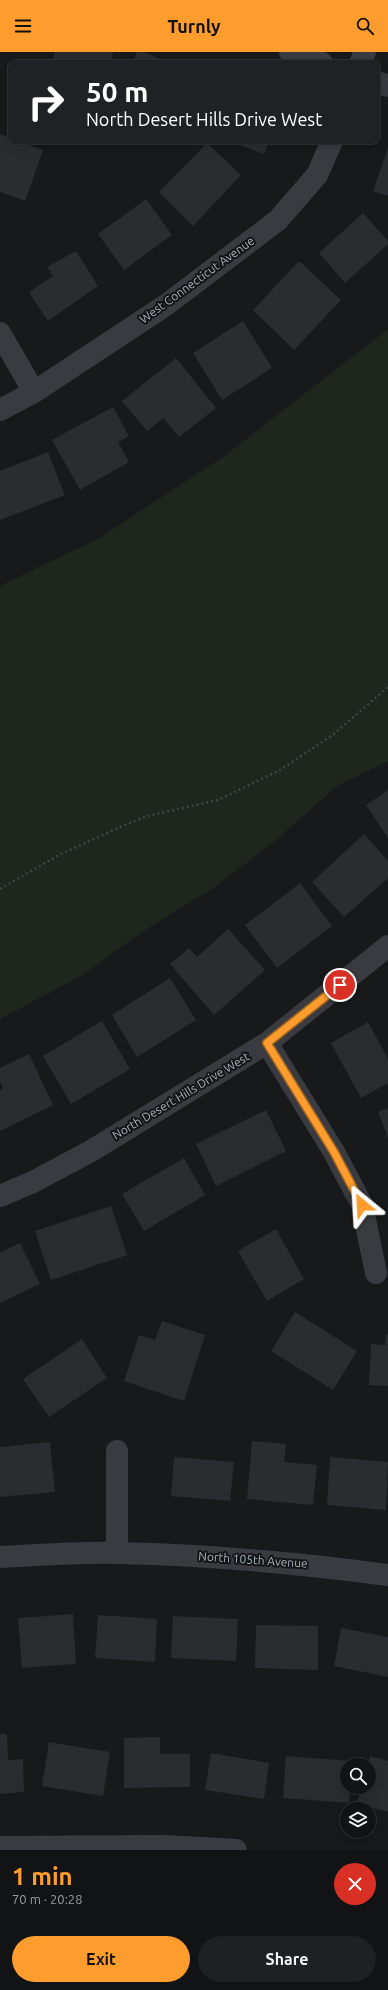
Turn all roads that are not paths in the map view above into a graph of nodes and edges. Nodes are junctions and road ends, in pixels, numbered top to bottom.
1 (290, 52) edge
2 (313, 60) edge
3 (331, 144) edge
4 (0, 333) edge
5 (34, 392) junction
6 (0, 410) edge
7 (388, 946) edge
8 (267, 1043) junction
9 (0, 1196) edge
10 (376, 1273) dead end
11 (117, 1451) dead end
12 (117, 1553) junction
13 (0, 1557) edge
14 (388, 1575) edge
15 (0, 1847) edge
16 (236, 1850) edge

1 - 2 street
3 - 5 street, West Connecticut Avenue
4 - 5 street
5 - 6 street, West Connecticut Avenue
7 - 8 street, North Desert Hills Drive West
8 - 9 street, North Desert Hills Drive West
8 - 10 street
11 - 12 street
12 - 13 street, North 105th Avenue
12 - 14 street, North 105th Avenue
15 - 16 street

